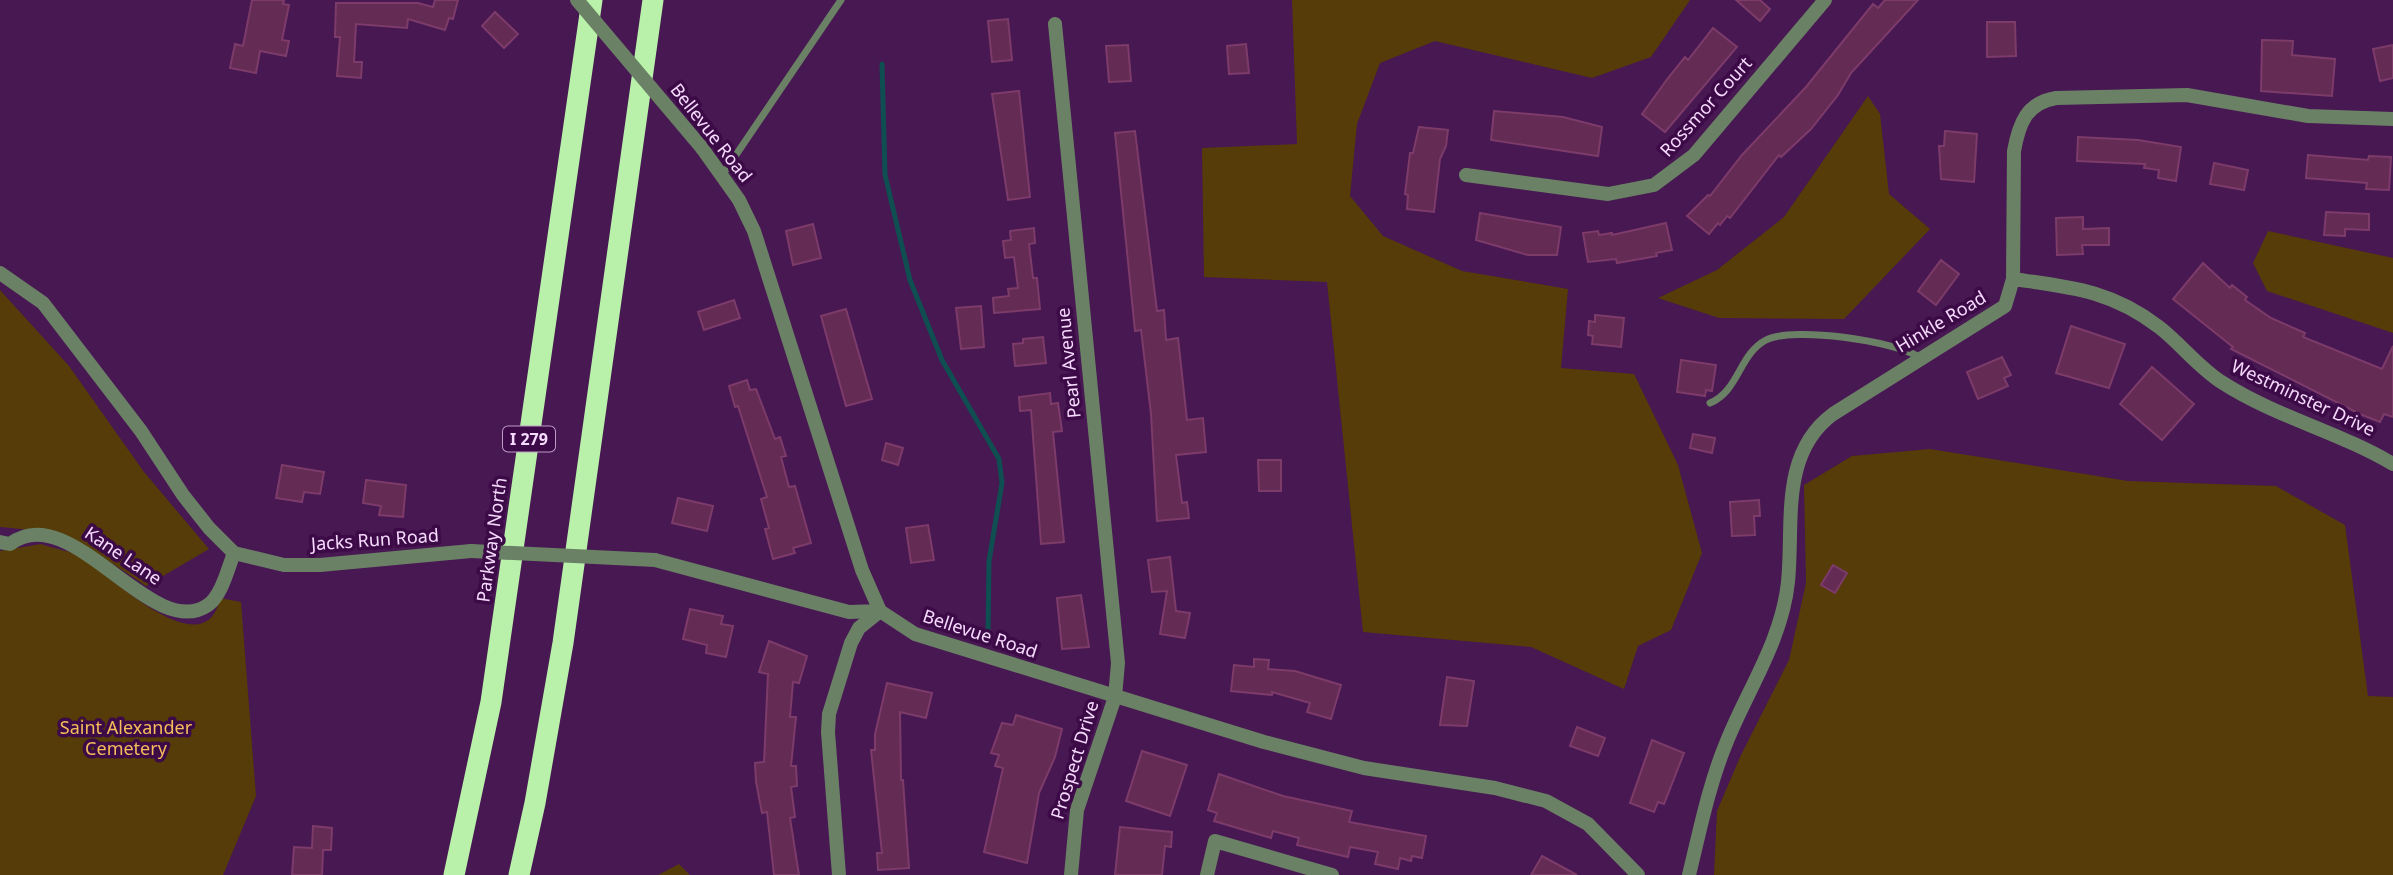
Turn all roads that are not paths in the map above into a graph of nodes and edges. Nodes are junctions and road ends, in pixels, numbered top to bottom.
1 (578, 0) edge
2 (592, 0) edge
3 (653, 0) edge
4 (841, 0) edge
5 (1825, 0) edge
6 (1055, 24) dead end
7 (2393, 119) edge
8 (723, 174) junction
9 (1466, 175) dead end
10 (0, 273) edge
11 (2013, 279) junction
12 (1919, 358) junction
13 (1710, 403) dead end
14 (2393, 464) edge
15 (0, 542) edge
16 (234, 552) junction
17 (880, 611) junction
18 (1115, 697) junction
19 (454, 875) edge
20 (519, 875) edge
21 (839, 875) edge
22 (1071, 875) edge
23 (1207, 875) edge
24 (1332, 875) edge
25 (1638, 875) edge
26 (1689, 875) edge

1 - 8 street, Bellevue Road, bridge
2 - 19 highway, Parkway North / I 279
3 - 20 highway
4 - 8 lane
5 - 9 street, Rossmor Court
6 - 18 street, Pearl Avenue
7 - 11 street, Hinkle Road
8 - 17 street, Bellevue Road
10 - 16 street
11 - 12 street, Hinkle Road
11 - 14 street, Westminster Drive
12 - 13 lane
12 - 26 street, Hinkle Road
15 - 16 street, Kane Lane
16 - 17 street, Jacks Run Road, bridge
17 - 18 street, Bellevue Road
17 - 21 street
18 - 22 street, Prospect Drive
18 - 25 street, Bellevue Road
23 - 24 street

